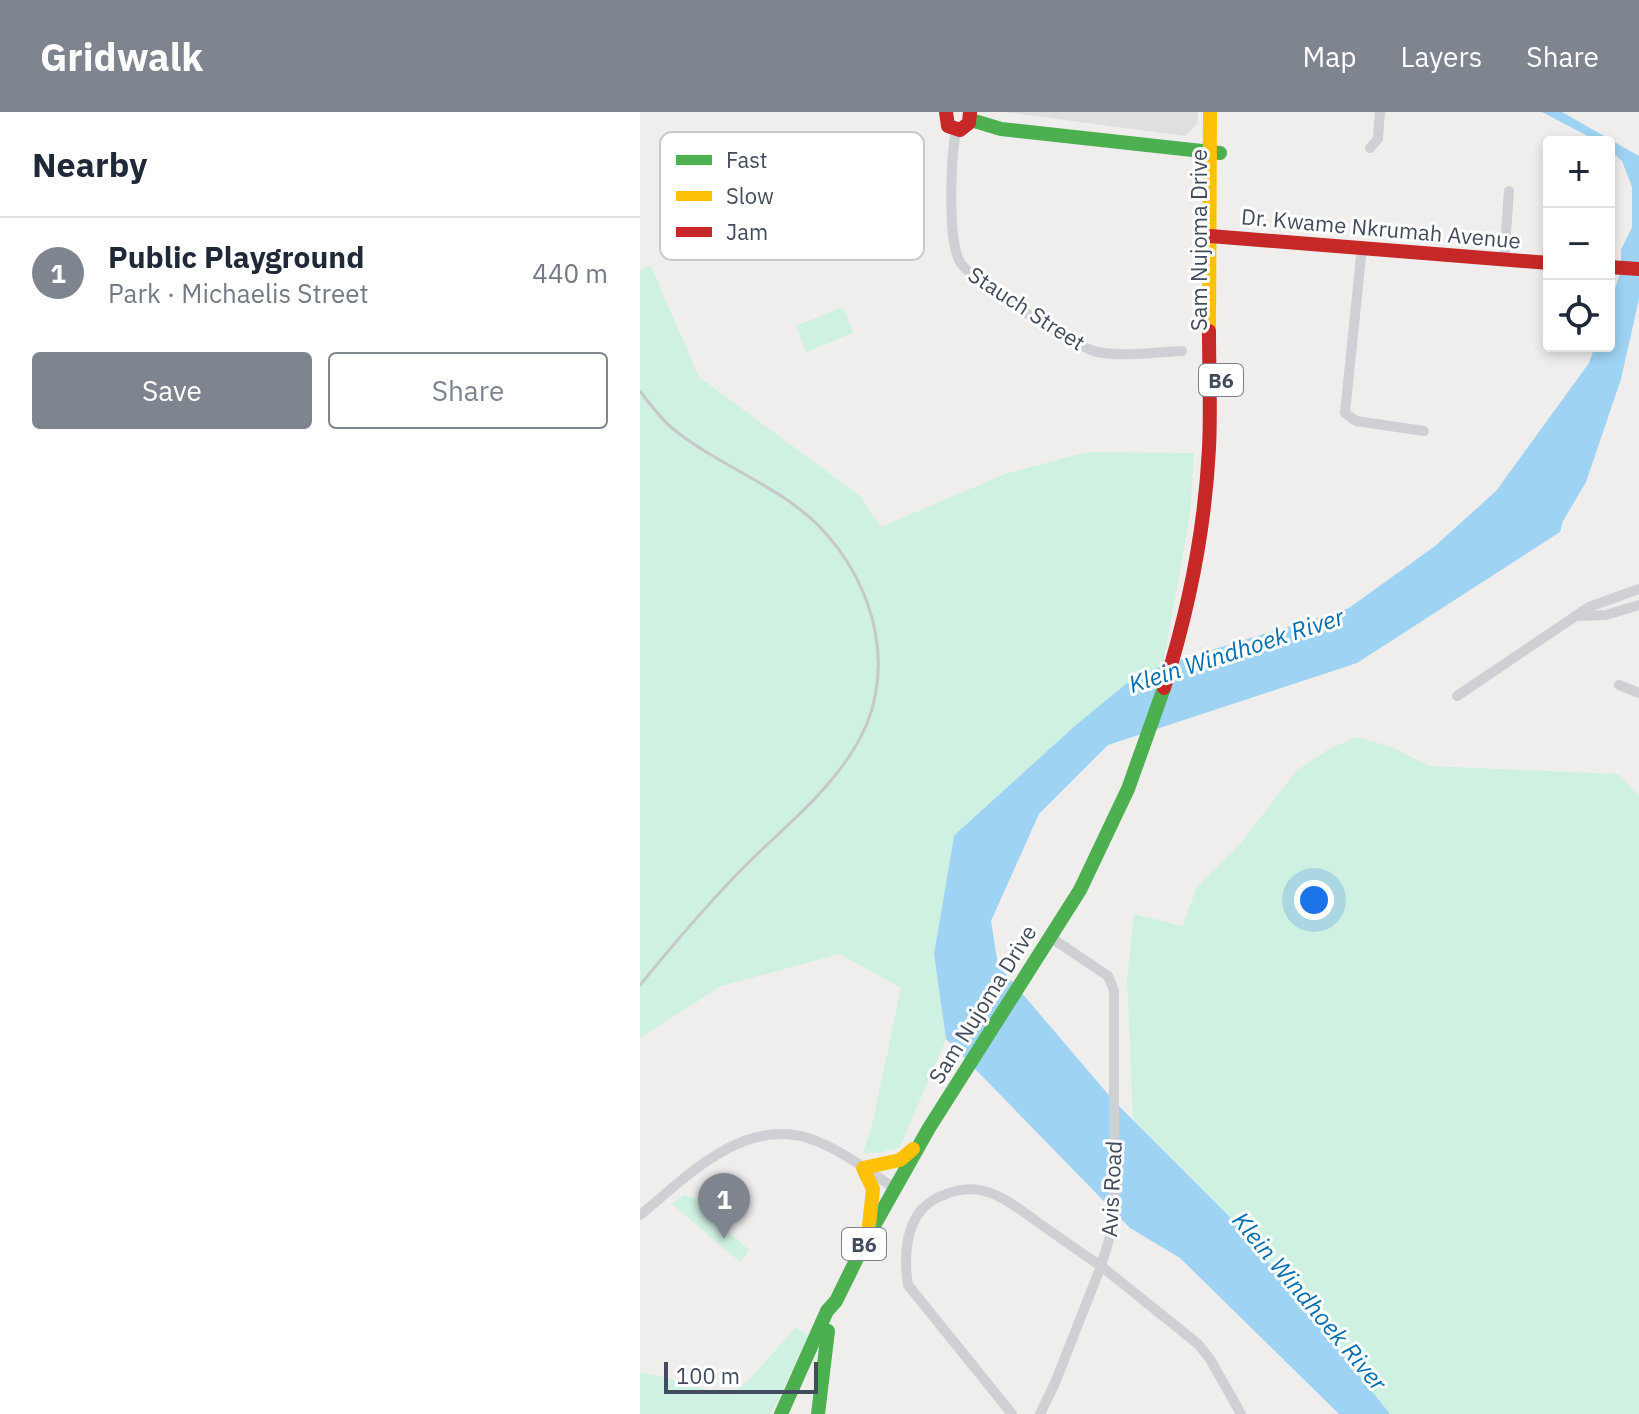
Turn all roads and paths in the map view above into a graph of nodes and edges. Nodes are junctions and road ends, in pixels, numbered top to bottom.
1 (946, 112) edge
2 (1210, 112) edge
3 (1219, 112) edge
4 (1380, 112) edge
5 (970, 116) edge
6 (956, 130) junction
7 (1370, 148) dead end
8 (1215, 152) junction
9 (1509, 191) dead end
10 (1215, 237) junction
11 (1362, 247) junction
12 (1504, 260) junction
13 (1543, 263) edge
14 (1615, 267) edge
15 (1639, 269) edge
16 (1182, 351) dead end
17 (1424, 431) dead end
18 (1639, 589) edge
19 (1611, 598) junction
20 (1639, 605) edge
21 (1616, 613) junction
22 (1576, 616) junction
23 (1619, 685) dead end
24 (1639, 693) edge
25 (1457, 696) dead end
26 (1050, 937) junction
27 (929, 1128) junction
28 (863, 1168) junction
29 (894, 1188) junction
30 (640, 1215) edge
31 (867, 1238) junction
32 (1101, 1266) junction
33 (836, 1301) junction
34 (828, 1331) junction
35 (781, 1414) edge
36 (791, 1414) edge
37 (818, 1414) edge
38 (1012, 1414) edge
39 (1040, 1414) edge
40 (1241, 1414) edge

1 - 6 main road
2 - 8 main road, Sam Nujoma Drive / B6
3 - 8 main road, Sam Nujoma Drive / B6
4 - 7 street
5 - 6 main road
5 - 8 main road
6 - 16 street, Stauch Street
8 - 10 main road, Sam Nujoma Drive / B6
9 - 12 street
10 - 11 main road, Dr. Kwame Nkrumah Avenue
10 - 26 main road, Sam Nujoma Drive / B6
11 - 12 main road, Dr. Kwame Nkrumah Avenue
11 - 17 street
12 - 13 main road, Dr. Kwame Nkrumah Avenue
14 - 15 main road
18 - 19 street
19 - 21 street
19 - 22 street
20 - 21 street
21 - 22 street
22 - 25 street
23 - 24 street
26 - 27 main road, Sam Nujoma Drive / B6
26 - 32 street, Avis Road
27 - 28 main road
27 - 29 main road, Sam Nujoma Drive / B6
28 - 29 street
28 - 30 street
28 - 31 main road
29 - 31 main road, Sam Nujoma Drive / B6
31 - 33 main road, Sam Nujoma Drive / B6
32 - 38 street
32 - 39 street
32 - 40 street, Avis Road
33 - 34 main road, B6
33 - 35 main road, Sam Nujoma Drive / B6
34 - 36 main road, B6
34 - 37 main road, B6

